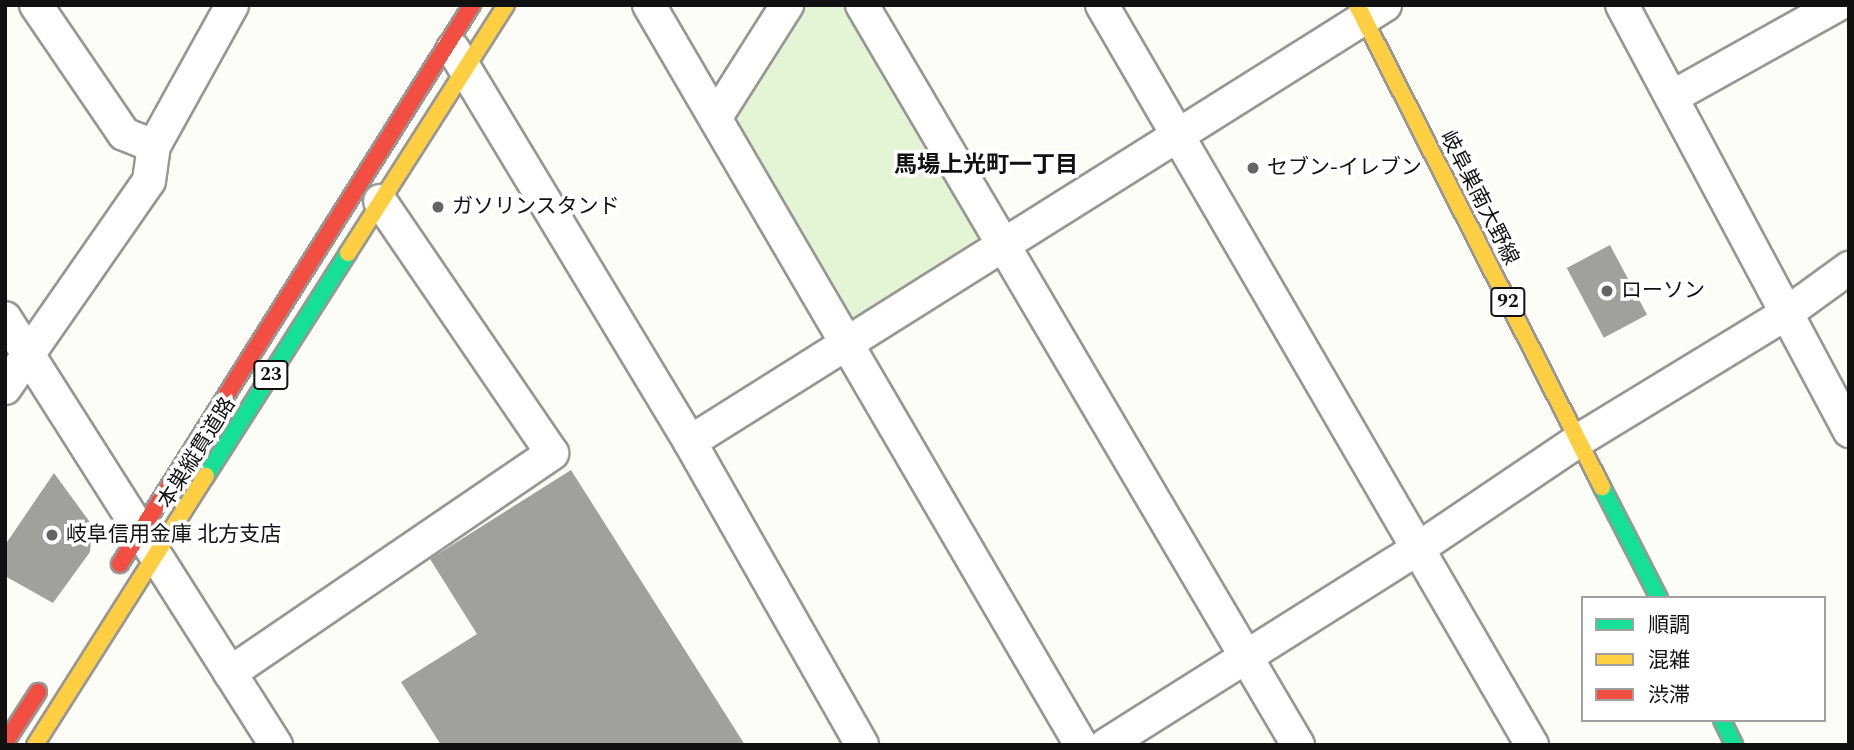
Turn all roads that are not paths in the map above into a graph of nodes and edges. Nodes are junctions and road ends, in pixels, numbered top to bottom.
1 (36, 5) edge
2 (232, 5) edge
3 (472, 5) edge
4 (506, 5) edge
5 (649, 5) edge
6 (787, 5) edge
7 (862, 5) edge
8 (1102, 5) edge
9 (1622, 5) edge
10 (1837, 5) edge
11 (1369, 10) edge
12 (458, 55) junction
13 (1672, 97) junction
14 (716, 117) junction
15 (1177, 133) junction
16 (155, 146) junction
17 (380, 201) junction
18 (1005, 243) junction
19 (1849, 268) edge
20 (1787, 313) junction
21 (5, 318) edge
22 (849, 344) junction
23 (29, 356) junction
24 (5, 388) edge
25 (1849, 431) edge
26 (1579, 440) junction
27 (690, 442) junction
28 (148, 545) junction
29 (1419, 548) junction
30 (110, 580) dead end
31 (1659, 596) edge
32 (1246, 654) junction
33 (50, 673) dead end
34 (230, 673) junction
35 (1723, 722) edge
36 (5, 743) edge
37 (36, 745) edge
38 (276, 745) edge
39 (862, 745) edge
40 (1081, 745) edge
41 (1106, 745) edge
42 (1298, 745) edge
43 (1532, 745) edge
44 (1734, 745) edge

1 - 16 street
2 - 16 street
3 - 12 main road, 本巣縦貫道路 / 23
4 - 12 main road, 本巣縦貫道路 / 23
5 - 14 street
6 - 14 street
7 - 18 street
8 - 15 street
9 - 13 street
10 - 13 street
11 - 15 street
11 - 26 main road, 岐阜巣南大野線 / 92
12 - 17 main road, 本巣縦貫道路 / 23
12 - 27 street
12 - 28 main road, 本巣縦貫道路 / 23
13 - 20 street
14 - 22 street
15 - 18 street
15 - 29 street
16 - 23 street
17 - 28 main road, 本巣縦貫道路 / 23
17 - 34 street
18 - 22 street
18 - 32 street
19 - 20 street
20 - 25 street
20 - 26 street
21 - 23 street
22 - 27 street
22 - 40 street
23 - 24 street
23 - 28 street
26 - 29 street
26 - 31 main road, 岐阜巣南大野線 / 92
27 - 39 street
28 - 30 main road, 本巣縦貫道路 / 23
28 - 34 street
28 - 37 main road, 本巣縦貫道路 / 23
29 - 32 street
29 - 43 street
32 - 41 street
32 - 42 street
33 - 36 main road
34 - 38 street
35 - 44 main road

